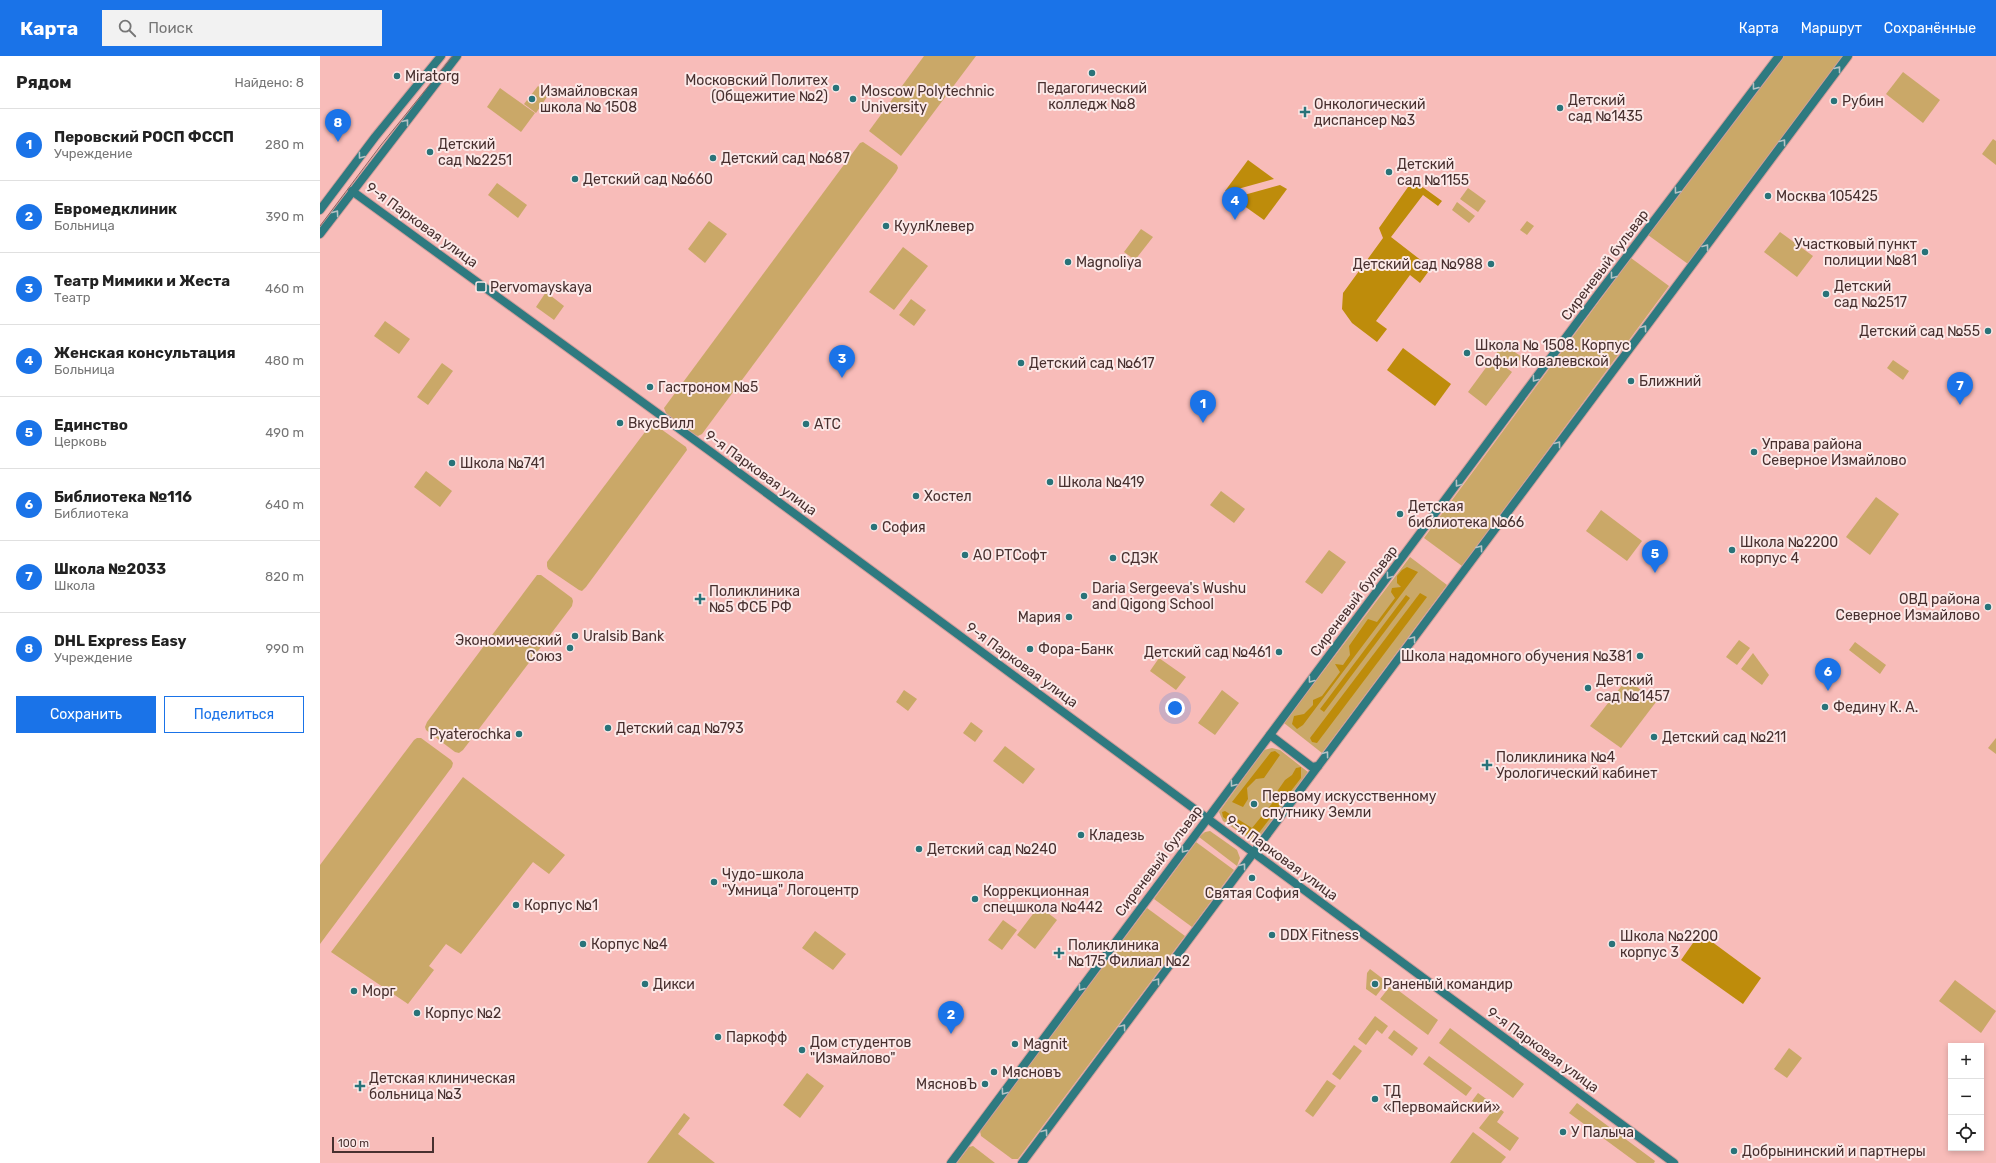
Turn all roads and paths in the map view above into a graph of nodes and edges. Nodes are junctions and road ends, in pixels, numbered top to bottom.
1 (441, 56) edge
2 (457, 56) edge
3 (1778, 56) edge
4 (1848, 56) edge
5 (352, 191) junction
6 (320, 210) edge
7 (320, 234) edge
8 (1270, 735) junction
9 (1318, 766) junction
10 (1207, 818) junction
11 (1253, 853) junction
12 (951, 1163) edge
13 (1022, 1163) edge
14 (1674, 1163) edge

1 -> 6 main road
5 -> 2 main road
3 -> 8 main road, Сиреневый бульвар
9 -> 4 main road
7 -> 5 main road
5 - 10 main road, 9-я Парковая улица
8 - 9 main road
8 -> 10 main road, Сиреневый бульвар
9 - 11 main road
10 - 11 main road, 9-я Парковая улица
10 -> 12 main road, Сиреневый бульвар
13 -> 11 main road
11 - 14 main road, 9-я Парковая улица

